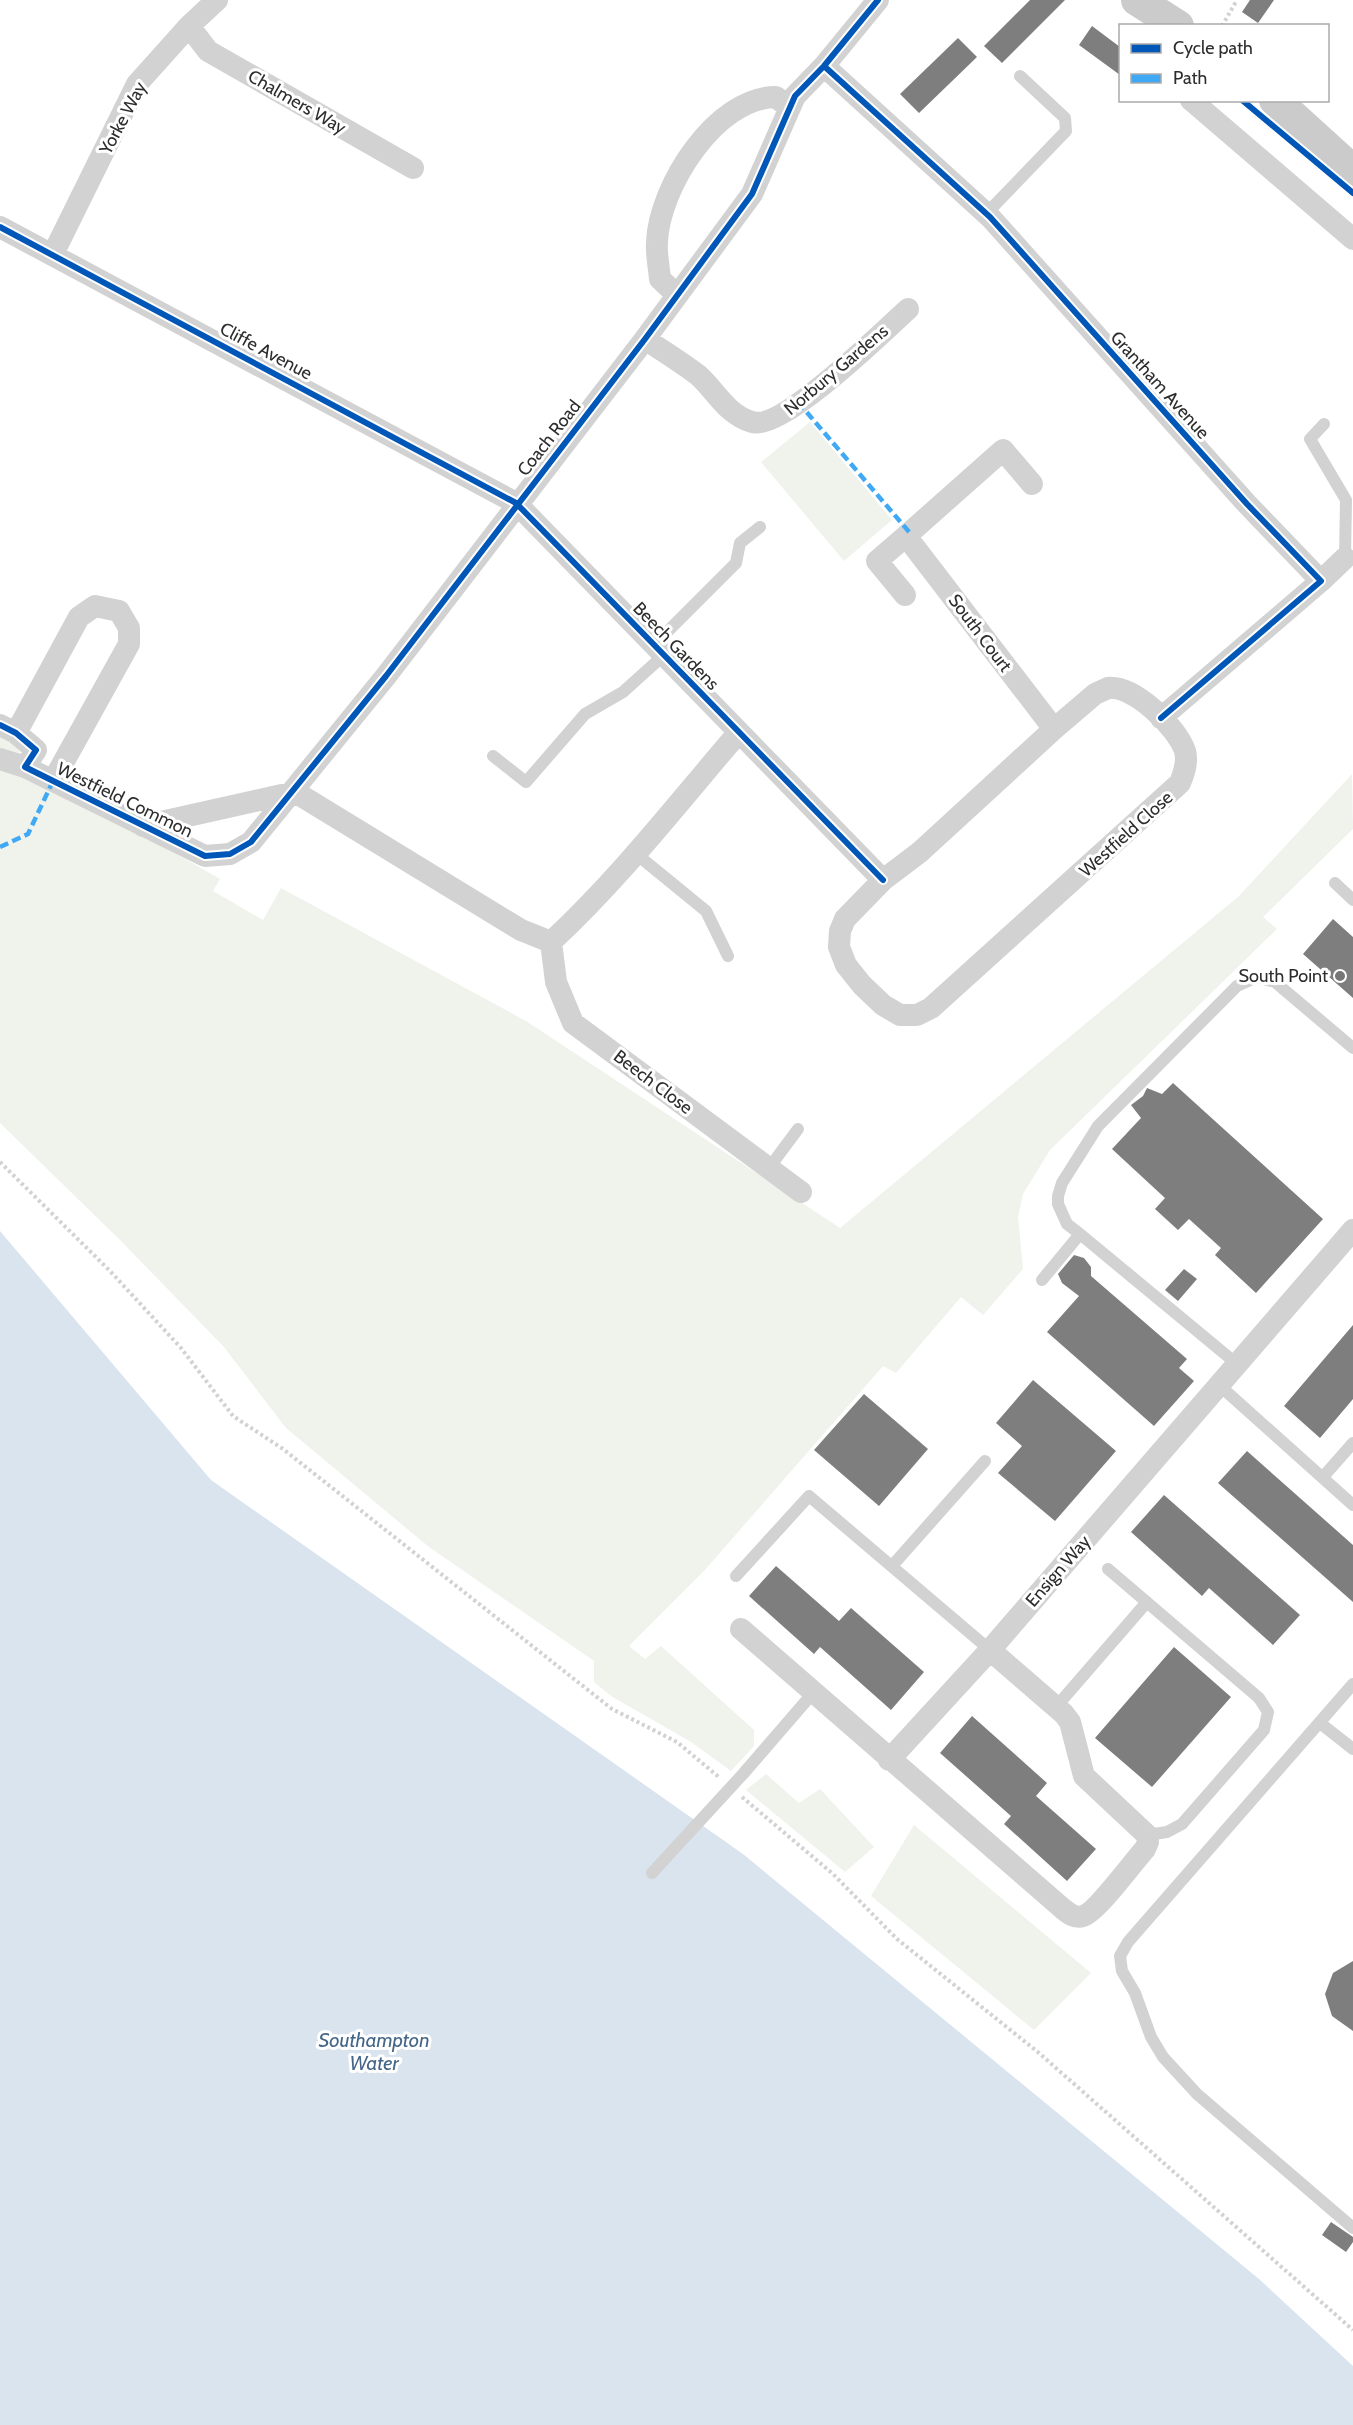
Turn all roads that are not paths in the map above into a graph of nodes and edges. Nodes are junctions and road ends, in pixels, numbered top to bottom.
1 (218, 0) edge
2 (876, 0) edge
3 (1137, 0) edge
4 (1175, 24) edge
5 (189, 26) junction
6 (824, 66) junction
7 (1020, 76) dead end
8 (1277, 102) edge
9 (1190, 106) edge
10 (788, 107) junction
11 (413, 168) dead end
12 (1353, 171) edge
13 (986, 214) junction
14 (0, 226) edge
15 (1353, 239) edge
16 (53, 254) junction
17 (677, 295) junction
18 (908, 309) dead end
19 (645, 339) junction
20 (1324, 424) dead end
21 (1032, 484) dead end
22 (516, 503) junction
23 (760, 527) dead end
24 (906, 536) junction
25 (1345, 558) joint
26 (1321, 581) junction
27 (904, 595) dead end
28 (659, 650) junction
29 (1161, 718) junction
30 (8, 729) edge
31 (1054, 729) junction
32 (739, 732) junction
33 (494, 756) dead end
34 (0, 759) edge
35 (25, 767) junction
36 (53, 781) junction
37 (295, 792) junction
38 (143, 826) junction
39 (635, 853) junction
40 (205, 856) joint
41 (883, 880) junction
42 (1335, 883) dead end
43 (1353, 900) edge
44 (551, 942) junction
45 (728, 956) dead end
46 (1353, 1048) edge
47 (798, 1129) dead end
48 (769, 1168) junction
49 (801, 1192) dead end
50 (1353, 1230) edge
51 (1080, 1234) junction
52 (1042, 1280) dead end
53 (1237, 1364) junction
54 (1219, 1385) junction
55 (1353, 1443) edge
56 (985, 1461) dead end
57 (1323, 1477) junction
58 (1353, 1504) edge
59 (892, 1566) junction
60 (1108, 1569) dead end
61 (736, 1576) dead end
62 (1147, 1602) junction
63 (741, 1629) dead end
64 (990, 1650) junction
65 (1353, 1684) edge
66 (813, 1693) junction
67 (1056, 1707) junction
68 (1320, 1723) junction
69 (1353, 1749) edge
70 (889, 1760) junction
71 (1148, 1834) junction
72 (652, 1873) dead end
73 (1353, 2228) edge

1 - 5 street, Yorke Way
2 - 6 street, Coach Road
3 - 4 main road
5 - 11 street, Chalmers Way
5 - 16 street, Yorke Way
6 - 10 street, Coach Road
6 - 13 street, Grantham Avenue
7 - 13 lane
8 - 12 main road
9 - 15 street
10 - 17 street, Coach Road
10 - 17 street
13 - 26 street, Grantham Avenue
14 - 16 street, Cliffe Avenue
16 - 22 street, Cliffe Avenue
17 - 19 street, Coach Road
18 - 19 street, Norbury Gardens
19 - 22 street, Coach Road
20 - 25 lane
21 - 24 street
22 - 28 street, Beech Gardens
22 - 37 street, Coach Road
23 - 28 lane
24 - 27 street
24 - 31 street, South Court
25 - 26 street
26 - 29 street
28 - 32 street, Beech Gardens
28 - 33 lane
29 - 31 street, Westfield Close
29 - 41 street, Westfield Close
30 - 35 street, Westfield Common
30 - 36 street, Westfield Common
31 - 41 street, Westfield Close
32 - 39 street
32 - 41 street, Beech Gardens
34 - 35 street, Westfield Common
35 - 36 street, Westfield Common
36 - 38 street, Westfield Common
37 - 38 street
37 - 40 street, Coach Road
37 - 44 street
38 - 40 street, Westfield Common
39 - 44 street
39 - 45 lane
42 - 43 lane
44 - 48 street, Beech Close
46 - 51 lane
47 - 48 lane
48 - 49 street, Beech Close
50 - 53 street, Ensign Way
51 - 52 lane
51 - 53 lane
53 - 54 street, Ensign Way
54 - 57 lane
54 - 64 street, Ensign Way
55 - 57 lane
56 - 59 lane
57 - 58 lane
59 - 61 lane
59 - 64 lane
60 - 62 lane
62 - 67 lane
62 - 71 lane
63 - 66 street
64 - 67 street
64 - 70 street, Ensign Way
65 - 68 lane
66 - 70 street
66 - 72 lane
67 - 71 street
68 - 69 lane
68 - 73 lane
70 - 71 street

